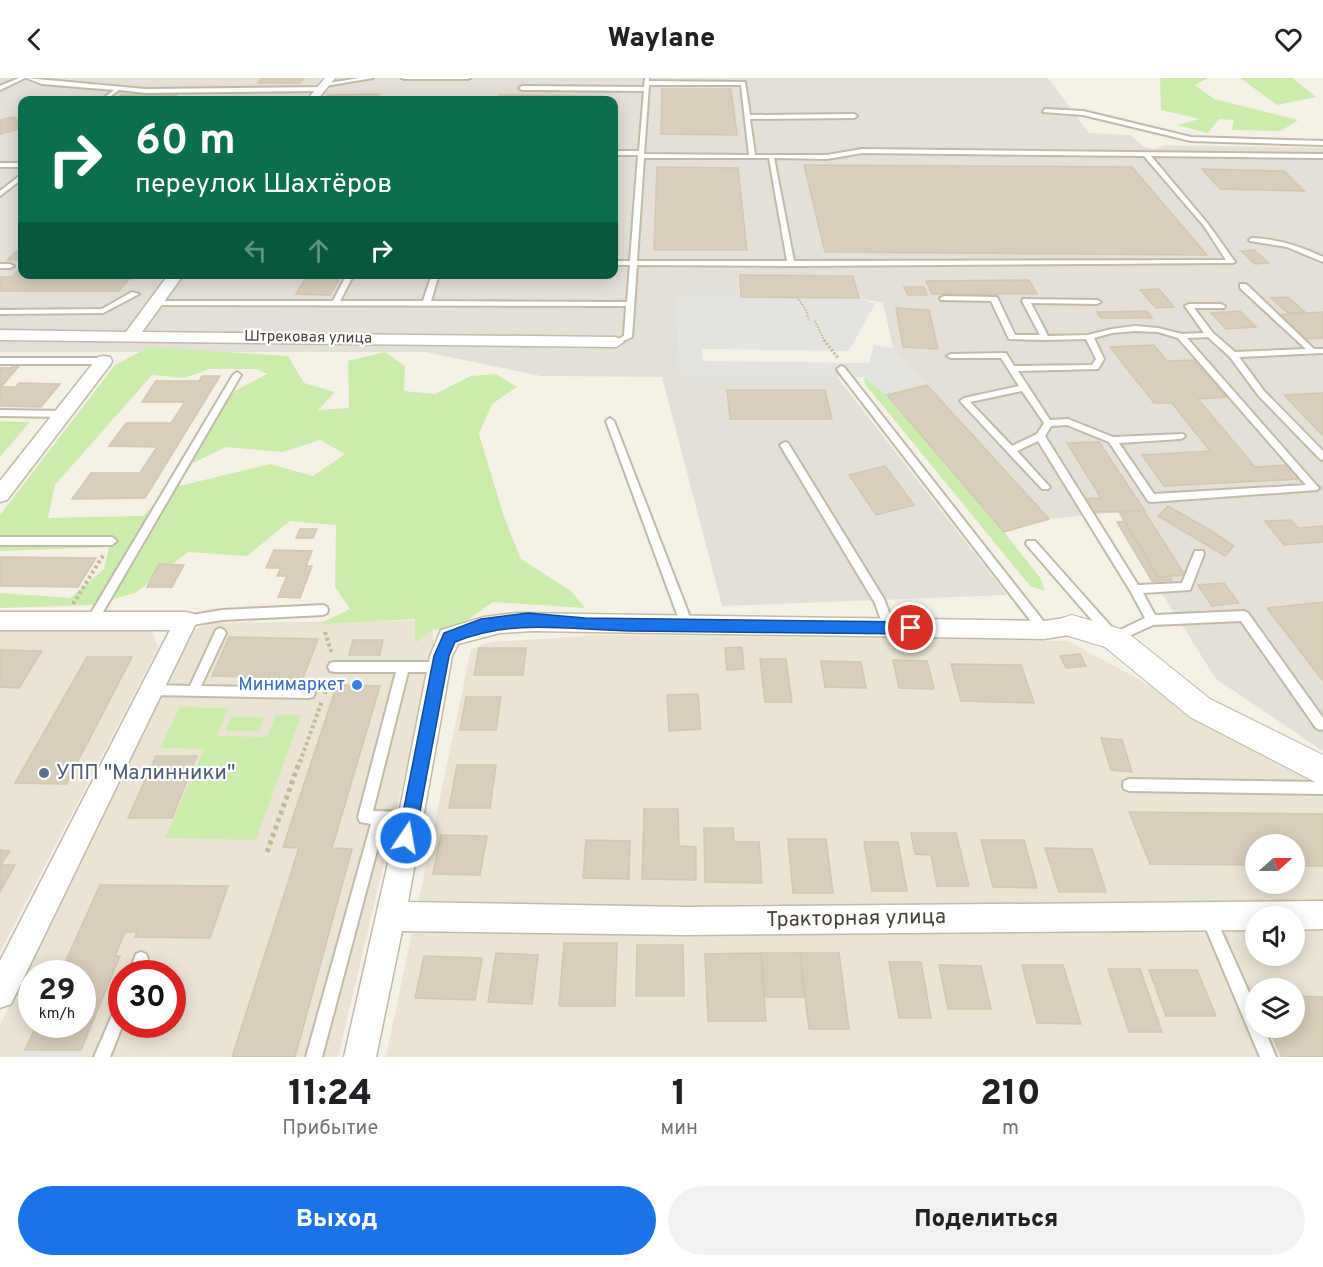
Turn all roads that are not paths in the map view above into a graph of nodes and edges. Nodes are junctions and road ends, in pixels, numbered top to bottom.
1 (23, 78) edge
2 (28, 78) edge
3 (82, 78) edge
4 (371, 78) edge
5 (404, 78) edge
6 (468, 78) edge
7 (647, 83) edge
8 (73, 84) junction
9 (325, 84) edge
10 (0, 88) edge
11 (522, 88) dead end
12 (117, 90) junction
13 (191, 91) junction
14 (109, 96) edge
15 (184, 96) edge
16 (315, 96) edge
17 (1045, 111) dead end
18 (855, 116) dead end
19 (748, 117) junction
20 (1323, 143) edge
21 (618, 153) edge
22 (642, 154) junction
23 (1146, 154) junction
24 (752, 156) junction
25 (771, 156) junction
26 (1323, 156) edge
27 (0, 165) edge
28 (18, 165) edge
29 (18, 179) edge
30 (18, 185) edge
31 (3, 188) edge
32 (0, 194) edge
33 (1252, 240) dead end
34 (1323, 260) edge
35 (618, 263) edge
36 (636, 263) junction
37 (791, 264) junction
38 (0, 266) edge
39 (10, 266) dead end
40 (173, 279) edge
41 (348, 279) edge
42 (434, 279) edge
43 (1243, 286) dead end
44 (135, 294) dead end
45 (944, 298) dead end
46 (1097, 302) dead end
47 (154, 303) junction
48 (335, 303) junction
49 (426, 304) junction
50 (630, 304) junction
51 (1221, 306) dead end
52 (0, 312) edge
53 (0, 335) edge
54 (132, 335) junction
55 (1210, 335) junction
56 (1181, 336) junction
57 (1012, 337) junction
58 (1089, 337) junction
59 (1045, 338) junction
60 (616, 342) joint
61 (1312, 351) junction
62 (1323, 351) edge
63 (1003, 355) junction
64 (1233, 355) junction
65 (951, 356) dead end
66 (0, 361) edge
67 (104, 361) joint
68 (841, 369) dead end
69 (1012, 369) junction
70 (237, 375) dead end
71 (1024, 388) junction
72 (0, 414) edge
73 (63, 414) junction
74 (610, 422) dead end
75 (1048, 423) junction
76 (1040, 436) junction
77 (1180, 436) dead end
78 (1112, 440) junction
79 (785, 445) dead end
80 (1011, 450) junction
81 (1323, 457) edge
82 (0, 468) edge
83 (20, 468) junction
84 (1045, 487) dead end
85 (0, 495) edge
86 (0, 541) edge
87 (112, 542) road end
88 (1031, 544) dead end
89 (1199, 554) dead end
90 (1135, 589) junction
91 (322, 610) dead end
92 (1152, 620) junction
93 (0, 621) edge
94 (93, 621) junction
95 (186, 621) junction
96 (687, 625) junction
97 (889, 628) junction
98 (1058, 628) junction
99 (220, 633) dead end
100 (1114, 638) junction
101 (440, 662) junction
102 (334, 667) road end
103 (403, 667) junction
104 (152, 690) junction
105 (193, 691) junction
106 (309, 693) dead end
107 (1320, 724) dead end
108 (1323, 771) edge
109 (1130, 784) dead end
110 (1323, 788) edge
111 (379, 818) junction
112 (411, 819) junction
113 (1208, 915) junction
114 (1323, 915) edge
115 (390, 916) junction
116 (0, 993) edge
117 (1245, 1001) edge
118 (110, 1038) edge
119 (1260, 1038) edge
120 (102, 1057) edge
121 (314, 1057) edge
122 (360, 1057) edge
123 (1268, 1057) edge

1 - 10 lane
2 - 8 lane
3 - 8 lane
4 - 9 lane
5 - 6 lane
7 - 11 lane
7 - 19 lane
7 - 22 lane
8 - 12 lane
9 - 13 lane
9 - 16 street
12 - 13 lane
12 - 14 lane
13 - 15 lane
17 - 20 lane
18 - 19 lane
19 - 24 lane
21 - 22 lane
22 - 24 lane
22 - 36 lane
23 - 25 lane
23 - 26 lane
23 - 37 lane
24 - 25 lane
25 - 37 lane
27 - 28 lane
29 - 31 lane
30 - 31 lane
31 - 32 lane
33 - 34 lane
35 - 36 lane
36 - 37 lane
36 - 50 lane
38 - 39 lane
40 - 47 street
41 - 48 lane
42 - 49 lane
43 - 61 lane
44 - 52 lane
45 - 57 lane
46 - 59 lane
47 - 48 lane
47 - 54 street
48 - 49 lane
49 - 50 lane
50 - 60 lane
51 - 55 lane
53 - 54 street, Штрековая улица
54 - 60 street, Штрековая улица
55 - 56 lane
55 - 64 lane
56 - 58 lane
56 - 78 lane
57 - 59 lane
57 - 63 lane
58 - 59 lane
58 - 69 lane
61 - 62 lane
61 - 64 lane
63 - 65 lane
63 - 69 lane
64 - 81 lane
66 - 67 lane
67 - 73 street
68 - 98 lane
69 - 71 lane
70 - 94 lane
71 - 75 lane
71 - 80 lane
72 - 73 lane
73 - 83 street
74 - 96 lane
75 - 76 lane
75 - 78 lane
76 - 80 lane
76 - 90 lane
77 - 78 lane
79 - 97 lane
80 - 84 lane
82 - 83 street
83 - 85 street
86 - 87 lane
88 - 100 lane
89 - 90 lane
90 - 92 lane
91 - 95 lane
92 - 100 lane
92 - 107 lane
93 - 94 street
94 - 95 street
95 - 104 street
96 - 97 street
96 - 101 street
97 - 98 street
98 - 100 street
99 - 105 lane
100 - 108 street
101 - 103 lane
101 - 112 street
102 - 103 lane
103 - 111 lane
104 - 105 lane
104 - 116 street
105 - 106 lane
109 - 110 lane
111 - 112 lane
111 - 121 lane
112 - 115 street
113 - 114 street, Тракторная улица
113 - 115 street, Тракторная улица
113 - 117 lane
115 - 122 street
118 - 120 lane
119 - 123 lane

